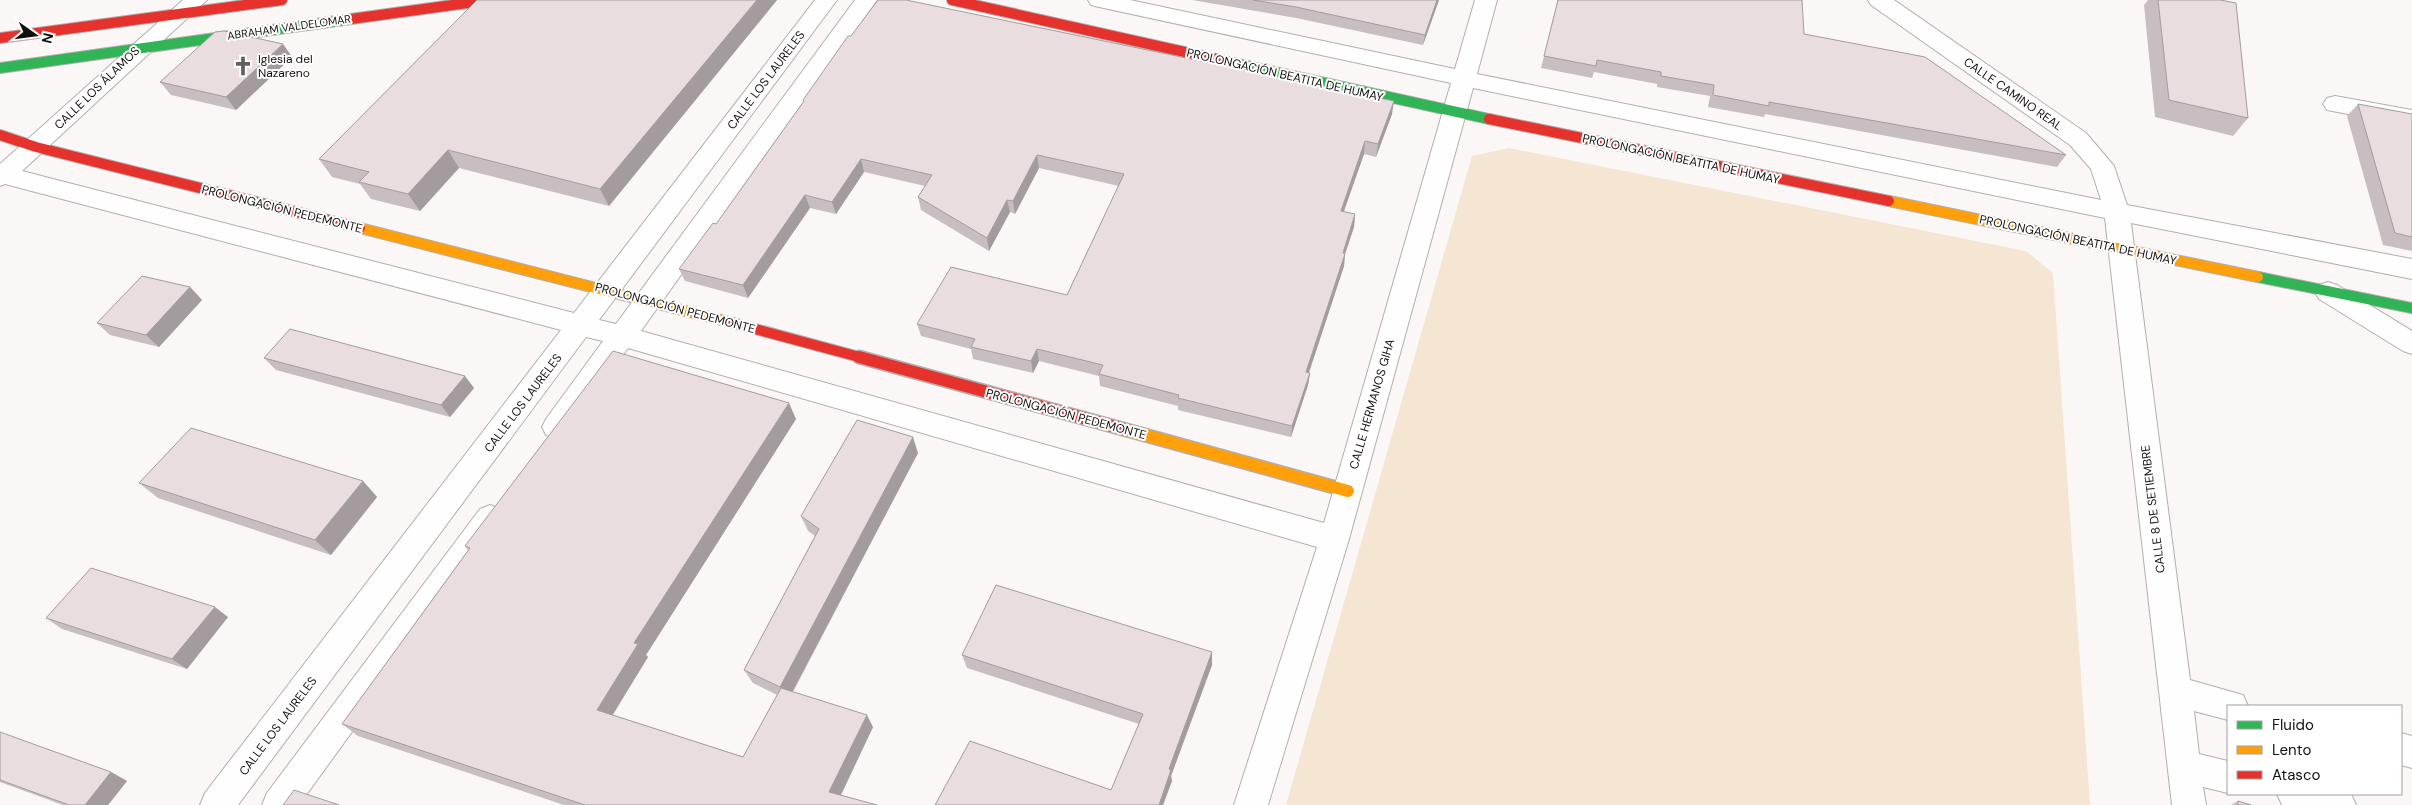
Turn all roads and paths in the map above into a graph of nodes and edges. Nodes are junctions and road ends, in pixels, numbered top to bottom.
1 (282, 0) edge
2 (489, 0) edge
3 (826, 0) edge
4 (866, 0) edge
5 (952, 0) edge
6 (1099, 0) edge
7 (1486, 0) edge
8 (1879, 0) edge
9 (187, 7) edge
10 (0, 38) edge
11 (140, 47) junction
12 (0, 68) edge
13 (1462, 80) junction
14 (2335, 104) dead end
15 (1453, 112) junction
16 (2412, 118) edge
17 (0, 135) edge
18 (36, 147) junction
19 (1, 175) edge
20 (2117, 212) junction
21 (2122, 249) junction
22 (2412, 269) edge
23 (608, 290) junction
24 (2328, 292) junction
25 (649, 300) junction
26 (2412, 308) edge
27 (582, 326) junction
28 (623, 336) junction
29 (2412, 344) edge
30 (541, 448) edge
31 (1348, 491) junction
32 (506, 495) edge
33 (1334, 539) junction
34 (2176, 692) junction
35 (2228, 705) edge
36 (2184, 766) junction
37 (2227, 777) edge
38 (2298, 795) edge
39 (217, 805) edge
40 (279, 805) edge
41 (1251, 805) edge
42 (2189, 805) edge
43 (2339, 805) edge

1 - 9 street
2 - 11 street, ABRAHAM VALDELOMAR
3 - 23 street, CALLE LOS LAURELES
4 - 25 street
5 - 15 street, PROLONGACIÓN BEATITA DE HUMAY
6 - 13 street
7 - 13 street, CALLE HERMANOS GIHA
8 - 20 street, CALLE CAMINO REAL
9 - 10 street
9 - 11 street, CALLE LOS ÁLAMOS
11 - 12 street, ABRAHAM VALDELOMAR
11 - 18 street, CALLE LOS ÁLAMOS
13 - 15 street, CALLE HERMANOS GIHA
13 - 20 street
14 - 16 street
15 - 21 street, PROLONGACIÓN BEATITA DE HUMAY
15 - 31 street, CALLE HERMANOS GIHA
17 - 18 street, PROLONGACIÓN PEDEMONTE
18 - 19 street, CALLE LOS ÁLAMOS
18 - 23 street, PROLONGACIÓN PEDEMONTE
19 - 27 street
20 - 21 street, CALLE 8 DE SETIEMBRE
20 - 22 street
21 - 24 street, PROLONGACIÓN BEATITA DE HUMAY
21 - 34 street, CALLE 8 DE SETIEMBRE
23 - 25 street, PROLONGACIÓN PEDEMONTE
23 - 27 street, CALLE LOS LAURELES
24 - 26 street, PROLONGACIÓN BEATITA DE HUMAY
24 - 29 street
25 - 28 street
25 - 31 street, PROLONGACIÓN PEDEMONTE
27 - 28 street
27 - 39 street, CALLE LOS LAURELES
28 - 30 street
28 - 33 street
31 - 33 street, CALLE HERMANOS GIHA
32 - 40 street
33 - 41 street, CALLE HERMANOS GIHA
34 - 35 street
34 - 36 street, CALLE 8 DE SETIEMBRE
36 - 37 street
36 - 42 street, CALLE 8 DE SETIEMBRE
38 - 43 street

